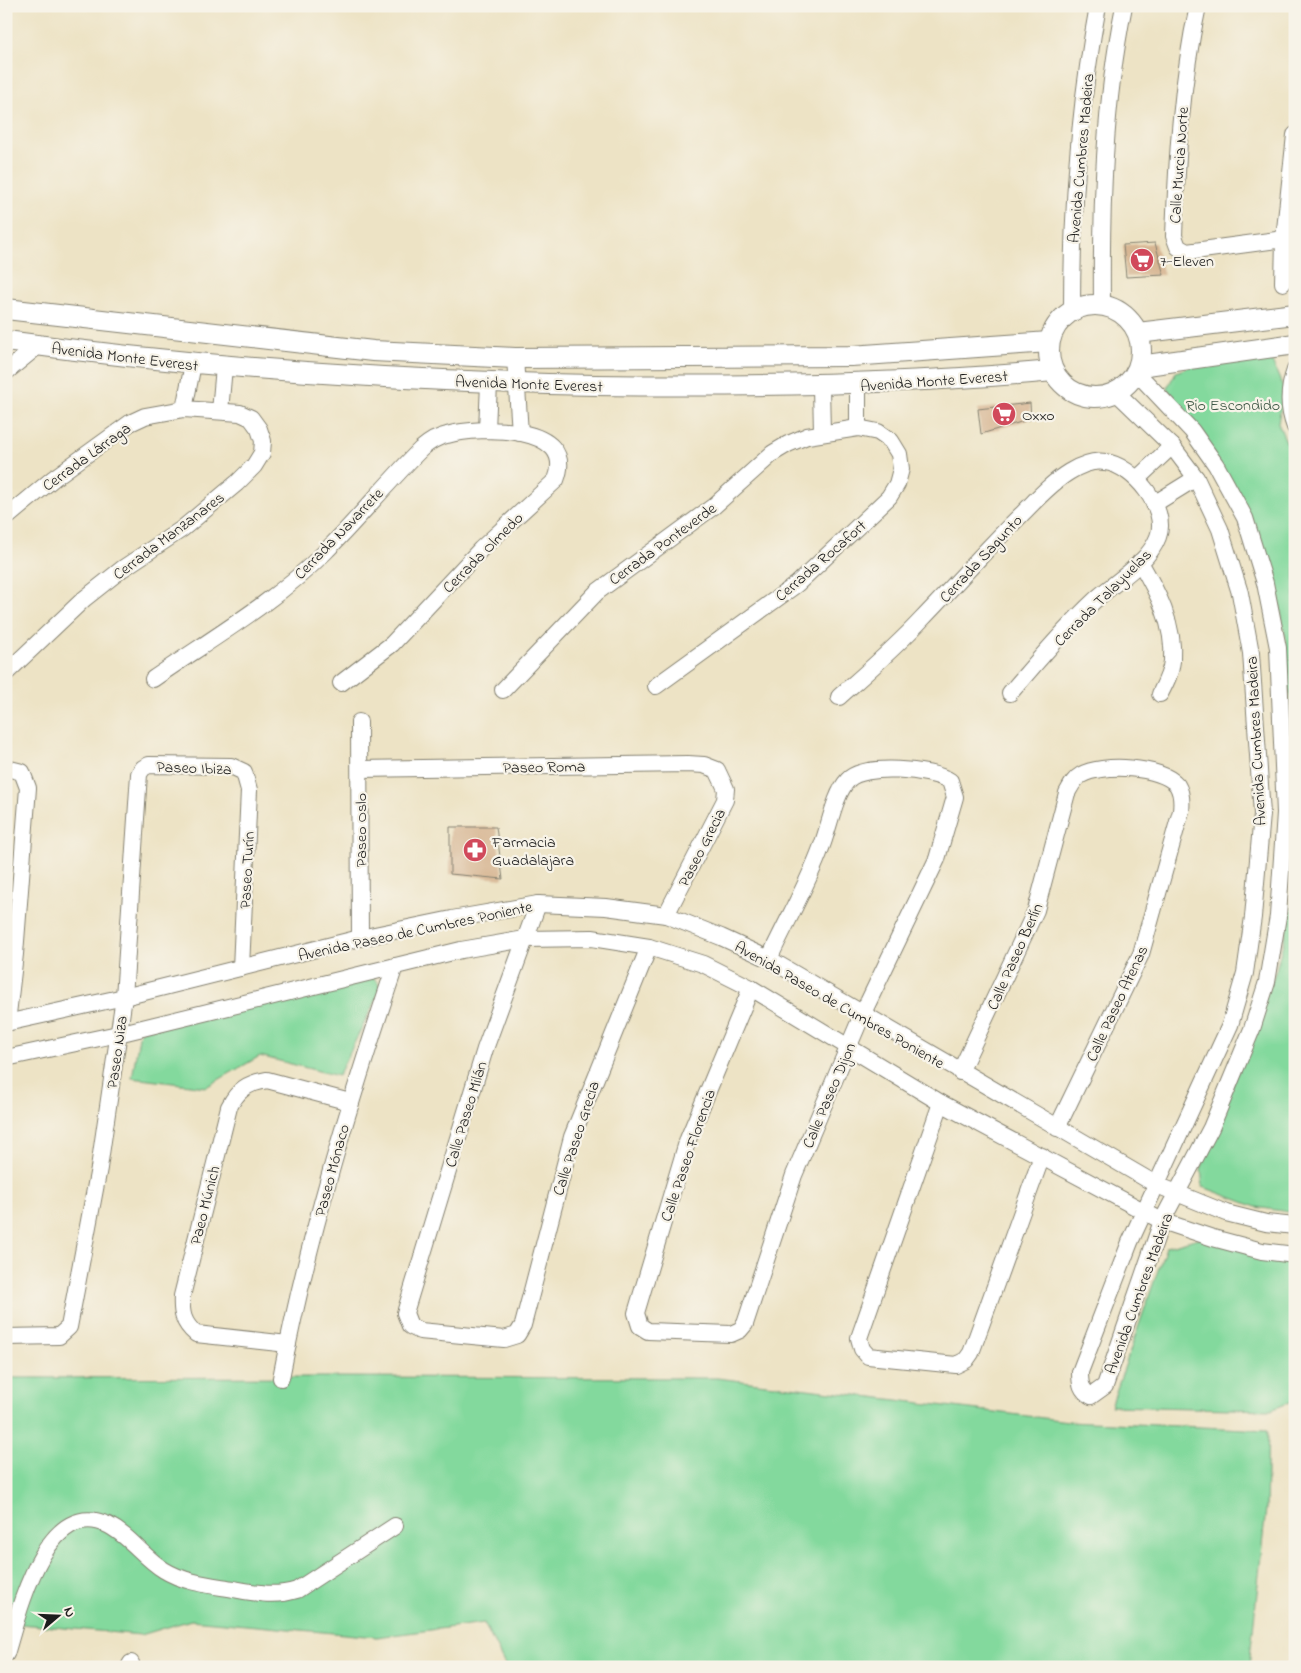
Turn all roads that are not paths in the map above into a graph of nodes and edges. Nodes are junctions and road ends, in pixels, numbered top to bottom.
1 (1098, 6) edge
2 (1124, 6) edge
3 (1198, 6) edge
4 (1295, 135) edge
5 (1284, 239) junction
6 (1283, 284) dead end
7 (1102, 305) junction
8 (6, 309) edge
9 (1072, 310) junction
10 (1295, 314) edge
11 (1138, 333) junction
12 (6, 341) edge
13 (1049, 342) junction
14 (1295, 344) edge
15 (39, 346) junction
16 (373, 351) junction
17 (515, 358) junction
18 (699, 358) junction
19 (193, 364) junction
20 (224, 367) junction
21 (1138, 369) junction
22 (1295, 370) edge
23 (1053, 371) junction
24 (6, 372) edge
25 (368, 376) junction
26 (489, 383) junction
27 (517, 383) junction
28 (858, 385) junction
29 (821, 386) junction
30 (698, 387) junction
31 (1117, 393) junction
32 (184, 409) junction
33 (203, 410) joint
34 (220, 411) junction
35 (1295, 427) edge
36 (850, 429) junction
37 (487, 430) junction
38 (504, 431) joint
39 (520, 433) junction
40 (822, 433) junction
41 (1172, 446) junction
42 (1196, 478) junction
43 (1146, 491) junction
44 (6, 518) edge
45 (1140, 562) junction
46 (6, 673) edge
47 (153, 679) dead end
48 (341, 683) dead end
49 (656, 686) dead end
50 (503, 690) dead end
51 (1010, 693) dead end
52 (1160, 694) dead end
53 (839, 696) dead end
54 (1281, 705) junction
55 (1255, 707) junction
56 (360, 722) dead end
57 (142, 768) joint
58 (360, 769) junction
59 (14, 770) edge
60 (244, 772) joint
61 (722, 777) joint
62 (1178, 787) joint
63 (1262, 814) junction
64 (1285, 814) junction
65 (538, 904) junction
66 (666, 915) junction
67 (360, 938) junction
68 (524, 939) junction
69 (649, 947) junction
70 (769, 959) junction
71 (395, 966) junction
72 (241, 968) junction
73 (751, 988) junction
74 (124, 997) junction
75 (862, 1015) junction
76 (7, 1023) edge
77 (118, 1034) junction
78 (849, 1048) junction
79 (7, 1063) edge
80 (960, 1072) junction
81 (350, 1102) junction
82 (941, 1103) junction
83 (1057, 1128) junction
84 (1042, 1156) junction
85 (1157, 1185) junction
86 (1178, 1192) junction
87 (1143, 1212) junction
88 (1162, 1220) junction
89 (1295, 1226) edge
90 (1295, 1255) edge
91 (740, 1330) joint
92 (517, 1335) joint
93 (6, 1336) edge
94 (288, 1344) junction
95 (281, 1378) dead end
96 (395, 1526) dead end
97 (6, 1654) edge

1 - 9 street, Avenida Cumbres Madeira
2 - 7 street, Avenida Cumbres Madeira
3 - 5 street, Calle Murcia Norte
4 - 5 street
5 - 6 street
7 - 9 main road
7 - 11 main road
8 - 16 main road, Avenida Monte Everest
9 - 13 main road
10 - 11 main road
11 - 21 main road
12 - 15 main road, Avenida Monte Everest
13 - 18 main road, Avenida Monte Everest
13 - 23 main road
14 - 21 main road
15 - 19 main road, Avenida Monte Everest
15 - 24 street
16 - 17 main road, Avenida Monte Everest
16 - 25 main road
17 - 18 main road, Avenida Monte Everest
17 - 27 street
18 - 30 main road
19 - 20 main road, Avenida Monte Everest
19 - 32 street
20 - 25 main road, Avenida Monte Everest
20 - 34 street
21 - 31 main road
21 - 54 street, Avenida Cumbres Madeira
22 - 35 street
23 - 28 main road, Avenida Monte Everest
23 - 31 main road
25 - 26 main road, Avenida Monte Everest
26 - 27 main road, Avenida Monte Everest
26 - 37 street
27 - 30 main road, Avenida Monte Everest
27 - 39 street
28 - 29 main road, Avenida Monte Everest
28 - 36 street
29 - 30 main road, Avenida Monte Everest
29 - 40 street
31 - 41 street, Avenida Cumbres Madeira
32 - 33 street, Cerrada Lárraga
32 - 44 street, Cerrada Lárraga
33 - 34 street, Cerrada Manzanares
34 - 46 street, Cerrada Manzanares
36 - 40 street, Cerrada Ponteverde
36 - 49 street, Cerrada Rocafort
37 - 38 street, Cerrada Navarrete
37 - 47 street, Cerrada Navarrete
38 - 39 street, Cerrada Olmedo
39 - 48 street, Cerrada Olmedo
40 - 50 street, Cerrada Ponteverde
41 - 42 street, Avenida Cumbres Madeira
41 - 43 street
42 - 43 street
42 - 55 street, Avenida Cumbres Madeira
43 - 45 street, Cerrada Talayuelas
43 - 53 street, Cerrada Sagunto
45 - 51 street, Cerrada Talayuelas
45 - 52 street
54 - 55 street
54 - 64 street, Avenida Cumbres Madeira
55 - 63 street, Avenida Cumbres Madeira
56 - 58 street, Paseo Oslo
57 - 60 street, Paseo Ibiza
57 - 74 street, Paseo Niza
58 - 61 street, Paseo Roma
58 - 67 street, Paseo Oslo
59 - 76 street
60 - 72 street, Paseo Turín
61 - 66 street, Paseo Grecia
62 - 80 street, Calle Paseo Berlín
62 - 83 street, Calle Paseo Atenas
63 - 64 street
63 - 85 street, Avenida Cumbres Madeira
64 - 86 street, Avenida Cumbres Madeira
65 - 66 street, Avenida Paseo de Cumbres Poniente
65 - 67 street, Avenida Paseo de Cumbres Poniente
65 - 68 street, Calle Paseo Milán
66 - 70 street, Avenida Paseo de Cumbres Poniente
67 - 72 street, Avenida Paseo de Cumbres Poniente
68 - 69 street, Avenida Paseo de Cumbres Poniente
68 - 71 street, Avenida Paseo de Cumbres Poniente
68 - 92 street, Calle Paseo Milán
69 - 73 street, Avenida Paseo de Cumbres Poniente
69 - 92 street, Calle Paseo Grecia
70 - 75 street, Avenida Paseo de Cumbres Poniente
70 - 75 street, Calle Paseo Dijon
71 - 77 street, Avenida Paseo de Cumbres Poniente
71 - 81 street, Paseo Mónaco
72 - 74 street, Avenida Paseo de Cumbres Poniente
73 - 78 street, Avenida Paseo de Cumbres Poniente
73 - 91 street, Calle Paseo Florencia
74 - 76 street, Avenida Paseo de Cumbres Poniente
74 - 77 street, Paseo Niza
75 - 78 street, Calle Paseo Dijon
75 - 80 street, Avenida Paseo de Cumbres Poniente
77 - 79 street, Avenida Paseo de Cumbres Poniente
77 - 93 street, Paseo Niza
78 - 82 street, Avenida Paseo de Cumbres Poniente
78 - 91 street, Calle Paseo Dijon
80 - 83 street, Avenida Paseo de Cumbres Poniente
81 - 94 street, Paseo Mónaco
81 - 94 street, Paeo Múnich
82 - 84 street, Avenida Paseo de Cumbres Poniente
82 - 84 street
83 - 85 street, Avenida Paseo de Cumbres Poniente
84 - 87 street, Avenida Paseo de Cumbres Poniente
85 - 86 street, Avenida Paseo de Cumbres Poniente
85 - 87 street, Avenida Cumbres Madeira
86 - 88 street, Avenida Cumbres Madeira
86 - 89 street, Avenida Paseo de Cumbres Poniente
87 - 88 street, Avenida Paseo de Cumbres Poniente
87 - 88 street, Avenida Cumbres Madeira
88 - 90 street, Avenida Paseo de Cumbres Poniente
94 - 95 street, Paseo Mónaco
96 - 97 street

